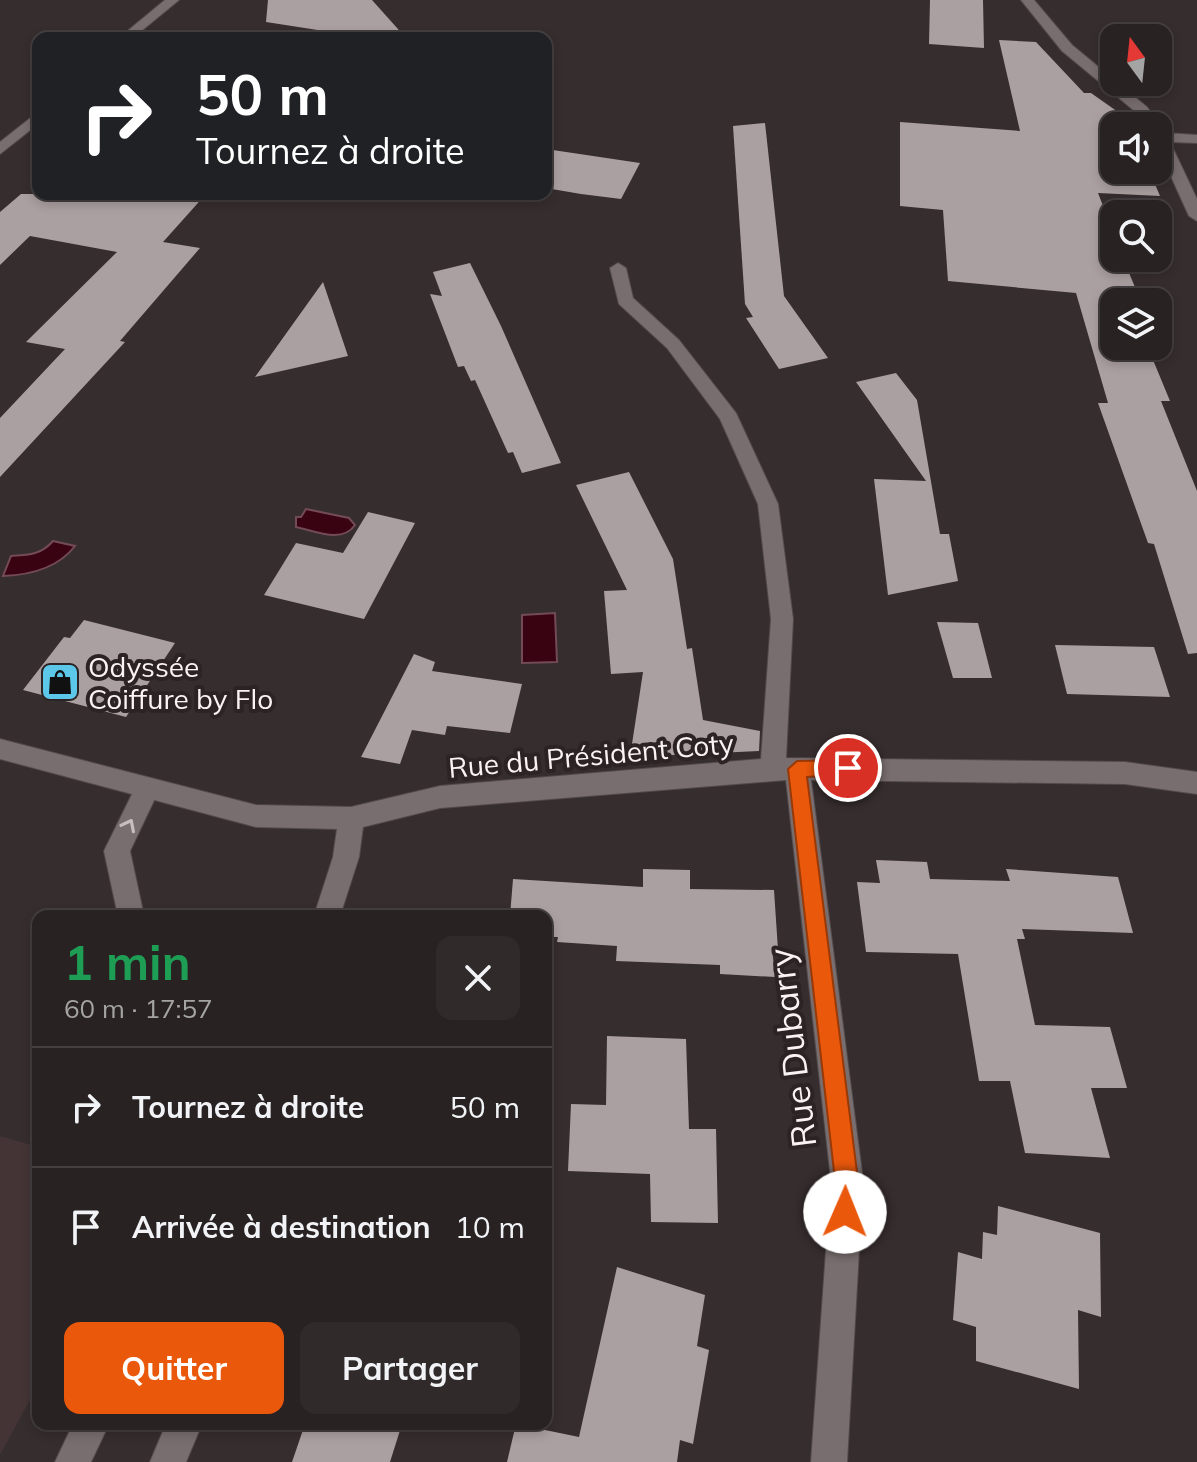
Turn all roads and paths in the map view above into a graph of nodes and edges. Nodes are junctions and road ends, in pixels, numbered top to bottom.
1 (173, 0) edge
2 (1027, 0) edge
3 (132, 32) edge
4 (1143, 112) edge
5 (32, 121) edge
6 (1172, 135) edge
7 (1197, 139) edge
8 (0, 150) edge
9 (1172, 162) edge
10 (1197, 216) edge
11 (618, 268) dead end
12 (0, 749) edge
13 (785, 769) junction
14 (1197, 783) edge
15 (147, 790) junction
16 (351, 818) junction
17 (130, 910) edge
18 (329, 910) edge
19 (88, 1430) edge
20 (181, 1430) edge
21 (73, 1462) edge
22 (168, 1462) edge
23 (829, 1462) edge

1 - 3 street
2 - 4 street
5 - 8 street
6 - 7 street
9 - 10 street
11 - 13 street, Rue Dubarry
12 - 15 street, Rue du Président Coty
13 - 14 street, Rue du Président Coty
13 - 16 street, Rue du Président Coty
13 - 23 street, Rue Dubarry
15 - 16 street, Rue du Président Coty
17 -> 15 street
16 - 18 street
19 - 21 street
20 - 22 street

